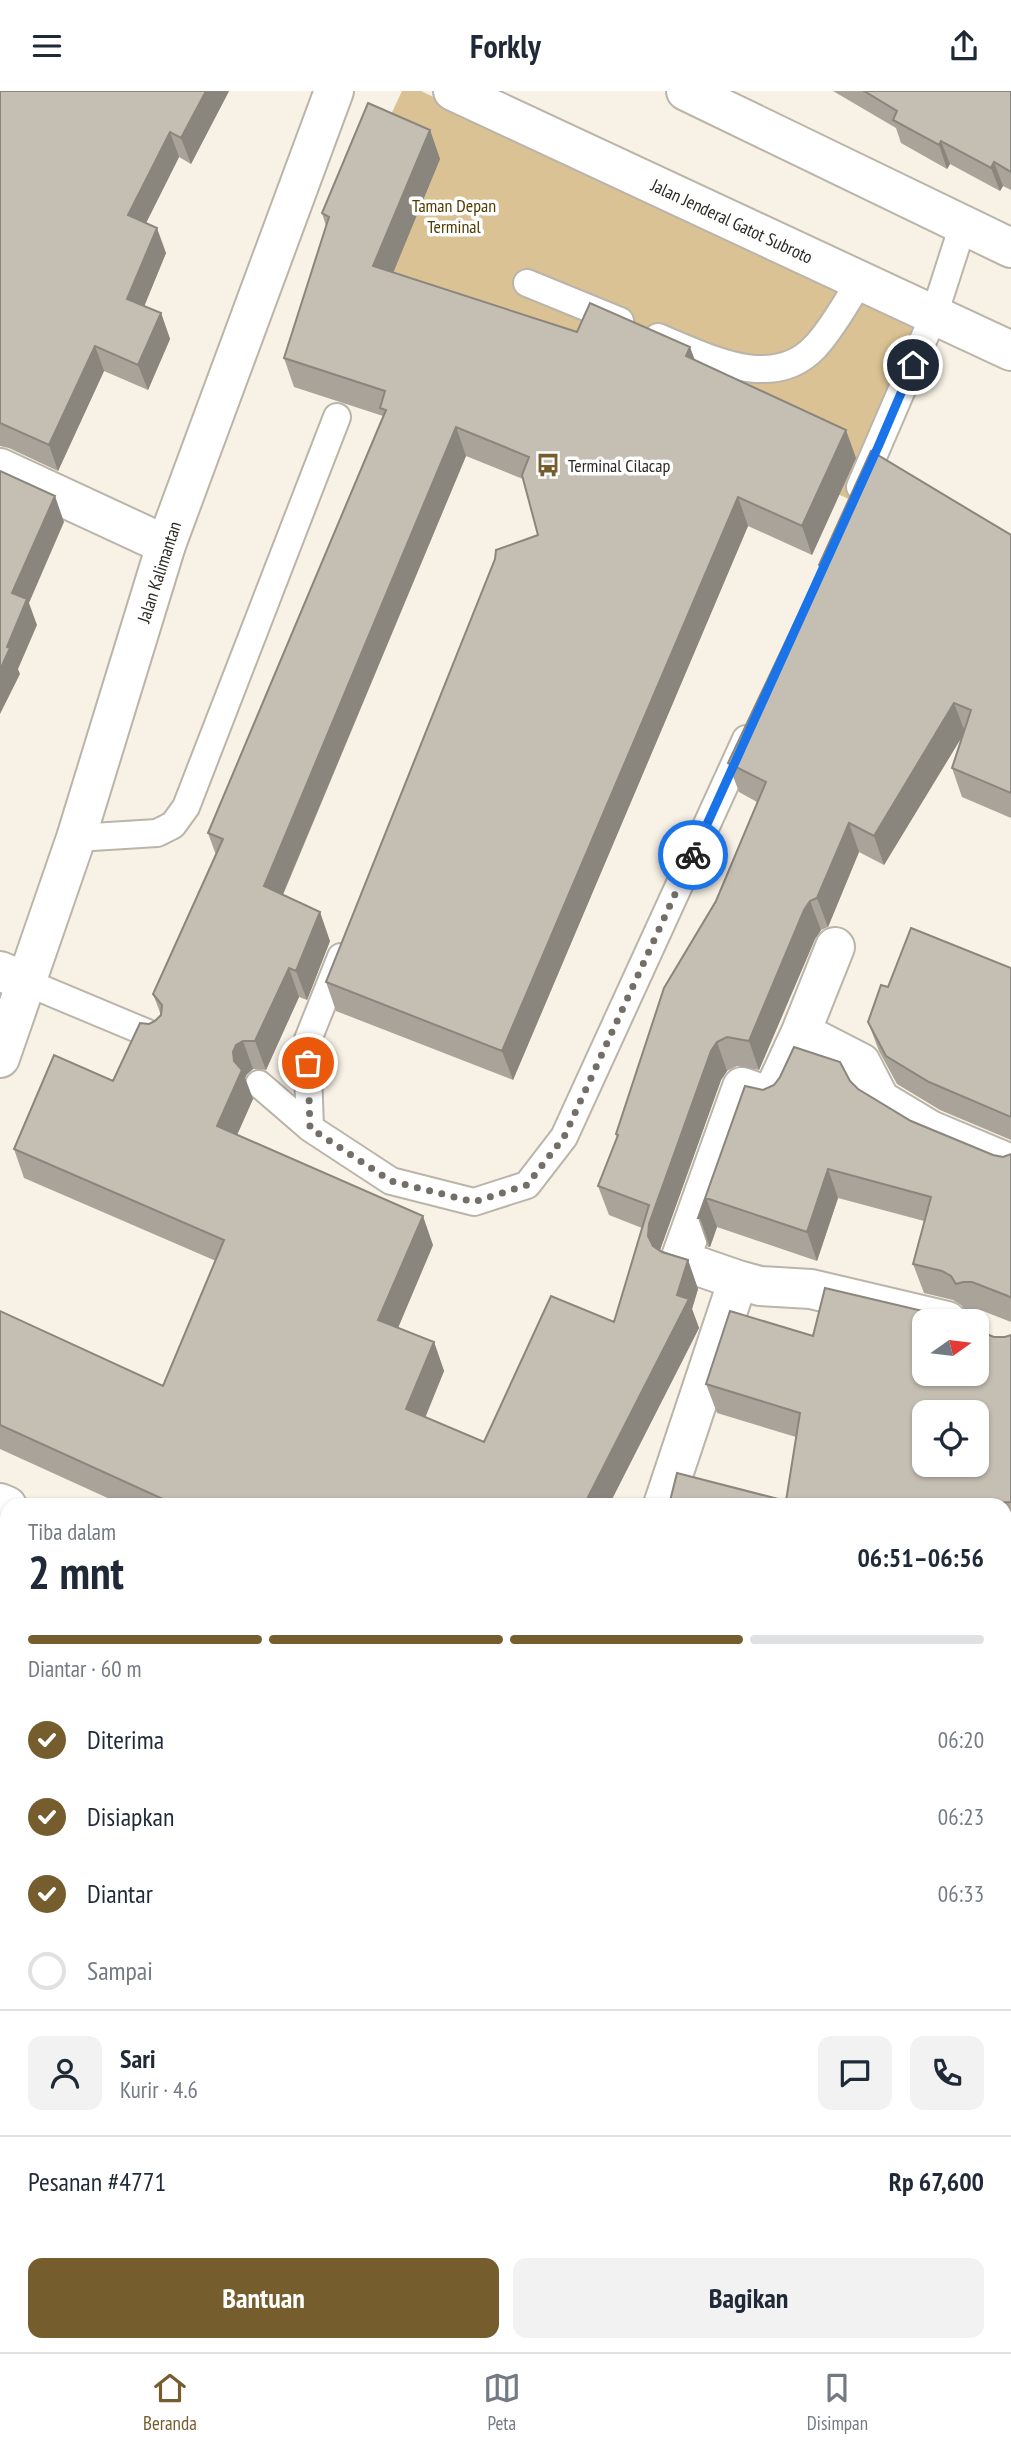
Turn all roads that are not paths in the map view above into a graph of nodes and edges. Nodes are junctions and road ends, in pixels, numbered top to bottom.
1 (334, 91) edge
2 (453, 91) edge
3 (686, 91) edge
4 (963, 225) junction
5 (1011, 248) edge
6 (861, 280) junction
7 (527, 283) dead end
8 (934, 315) junction
9 (1011, 351) edge
10 (337, 417) dead end
11 (0, 468) edge
12 (852, 506) edge
13 (166, 545) junction
14 (755, 718) edge
15 (76, 838) junction
16 (348, 940) edge
17 (835, 947) dead end
18 (14, 977) edge
19 (801, 1032) junction
20 (157, 1037) edge
21 (0, 1058) edge
22 (259, 1084) dead end
23 (310, 1128) junction
24 (1011, 1164) edge
25 (738, 1280) junction
26 (912, 1313) edge
27 (665, 1498) edge

1 - 13 street, Jalan Kalimantan
2 - 6 street, Jalan Jenderal Gatot Subroto
3 - 4 street
4 - 5 street
4 - 8 lane
6 - 7 lane
6 - 8 street, Jalan Jenderal Gatot Subroto
8 - 9 street, Jalan Jenderal Gatot Subroto
8 - 12 lane
10 - 15 lane
11 - 13 street
13 - 15 street, Jalan Kalimantan
14 - 23 lane
15 - 18 street, Jalan Kalimantan
16 - 23 lane
17 - 19 street
18 - 20 lane
18 - 21 street, Jalan Kalimantan
19 - 24 street
19 - 25 street
22 - 23 lane
25 - 26 street
25 - 27 street

